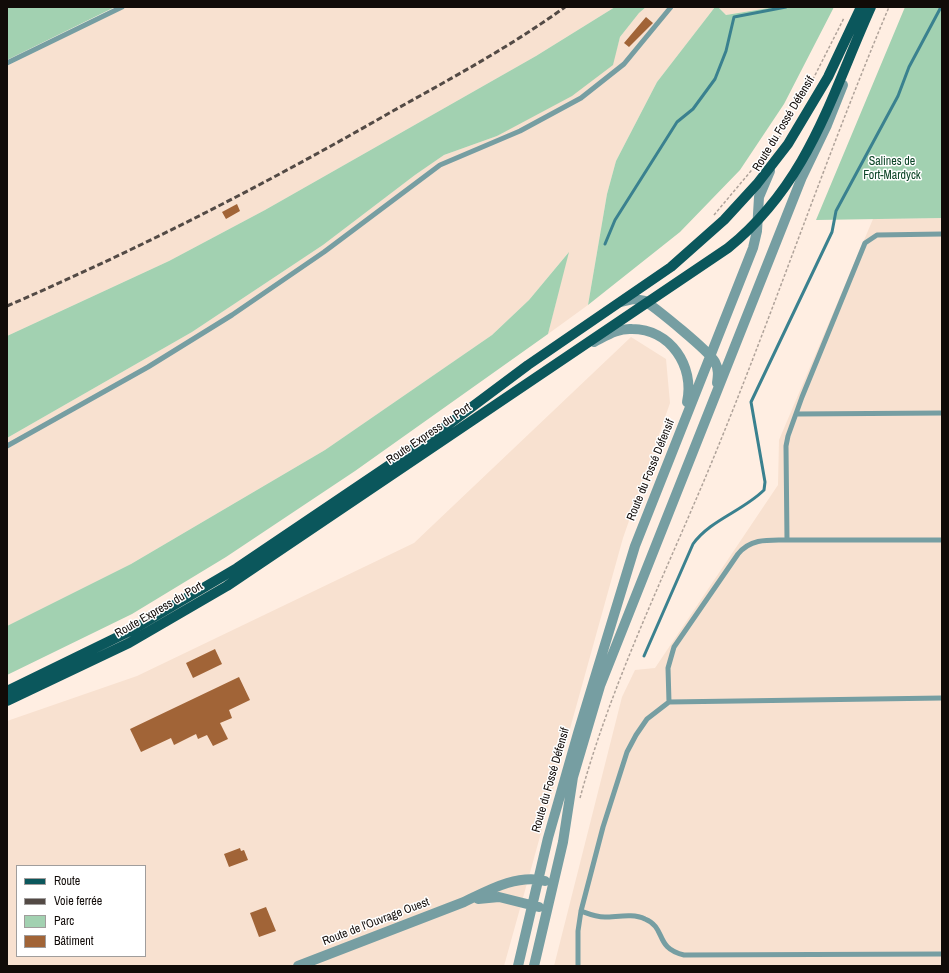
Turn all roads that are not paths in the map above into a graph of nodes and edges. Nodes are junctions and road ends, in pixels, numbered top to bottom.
1 (122, 7) edge
2 (671, 7) edge
3 (868, 8) edge
4 (7, 63) edge
5 (773, 164) junction
6 (757, 222) junction
7 (942, 234) edge
8 (621, 302) junction
9 (647, 303) junction
10 (602, 336) junction
11 (710, 356) junction
12 (714, 399) junction
13 (942, 413) edge
14 (796, 414) junction
15 (679, 435) junction
16 (7, 446) edge
17 (787, 540) junction
18 (942, 540) edge
19 (8, 697) edge
20 (942, 698) edge
21 (669, 702) junction
22 (539, 879) junction
23 (553, 882) junction
24 (464, 902) junction
25 (533, 905) junction
26 (547, 908) junction
27 (581, 911) junction
28 (942, 954) edge
29 (298, 966) edge
30 (518, 966) edge
31 (534, 966) edge
32 (578, 966) edge

1 - 4 lane
2 - 16 lane
3 - 5 main road, Route du Fossé Défensif
3 - 6 main road, Route Express du Port
3 - 12 street, Route du Fossé Défensif
5 - 6 street, Route du Fossé Défensif
5 - 8 main road, Route Express du Port
6 - 9 main road, Route Express du Port
6 - 11 street, Route du Fossé Défensif
7 - 14 lane
8 - 9 street
8 - 19 main road, Route Express du Port
9 - 10 main road, Route Express du Port
9 - 11 street
10 - 15 street
10 - 19 main road, Route Express du Port
11 - 12 street
11 - 15 street, Route du Fossé Défensif
12 - 23 street, Route du Fossé Défensif
13 - 14 lane
14 - 17 lane
15 - 22 street, Route du Fossé Défensif
17 - 18 lane
17 - 21 lane
20 - 21 lane
21 - 27 lane
22 - 23 street, Route de l'Ouvrage Ouest
22 - 24 street, Route de l'Ouvrage Ouest
22 - 25 street, Route du Fossé Défensif
23 - 26 street, Route du Fossé Défensif
24 - 25 street, Route de l'Ouvrage Ouest
24 - 29 street, Route de l'Ouvrage Ouest
25 - 26 street, Route de l'Ouvrage Ouest
25 - 30 street, Route du Fossé Défensif
26 - 31 street, Route du Fossé Défensif
27 - 28 lane
27 - 32 lane

